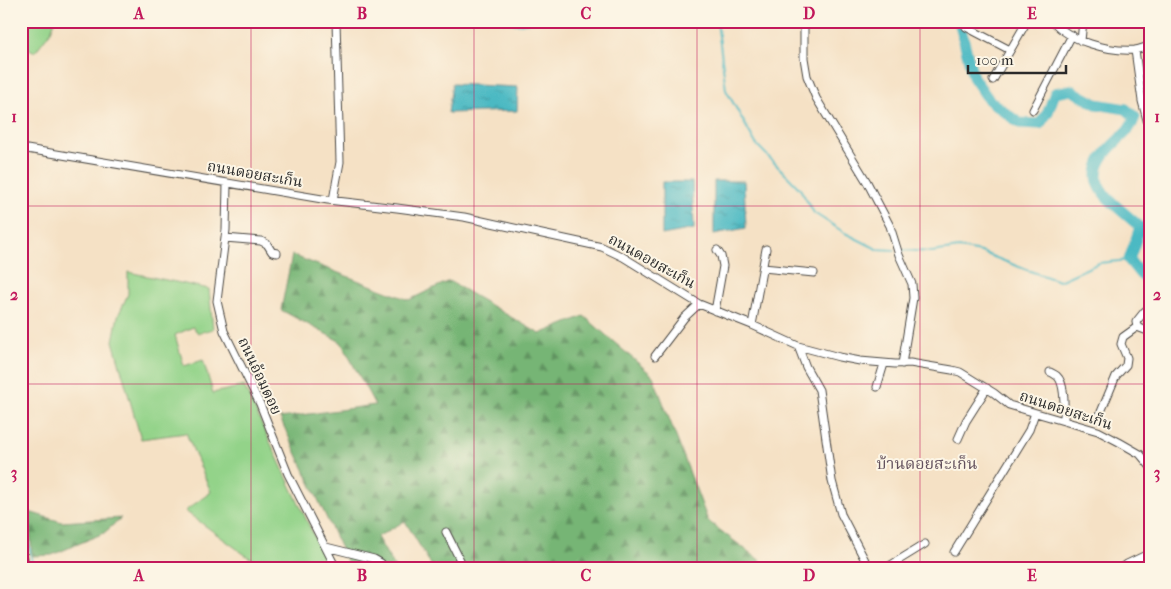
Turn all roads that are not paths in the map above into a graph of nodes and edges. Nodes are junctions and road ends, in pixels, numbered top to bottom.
1 (336, 21) edge
2 (804, 21) edge
3 (1029, 21) edge
4 (1053, 21) edge
5 (1083, 21) edge
6 (966, 27) dead end
7 (1072, 35) junction
8 (1081, 41) junction
9 (1150, 46) edge
10 (1010, 50) junction
11 (1135, 50) junction
12 (993, 80) dead end
13 (1033, 110) dead end
14 (1150, 131) edge
15 (21, 148) edge
16 (227, 184) junction
17 (333, 200) junction
18 (225, 238) junction
19 (766, 248) dead end
20 (717, 250) dead end
21 (277, 253) dead end
22 (762, 268) junction
23 (814, 273) dead end
24 (699, 304) junction
25 (1150, 307) edge
26 (716, 310) junction
27 (752, 325) junction
28 (1137, 327) junction
29 (1150, 329) edge
30 (798, 346) junction
31 (654, 356) dead end
32 (884, 364) junction
33 (902, 364) junction
34 (1050, 372) dead end
35 (877, 388) dead end
36 (987, 388) junction
37 (1035, 413) junction
38 (1098, 419) dead end
39 (1064, 421) junction
40 (958, 439) dead end
41 (1150, 466) edge
42 (446, 532) dead end
43 (21, 538) edge
44 (925, 544) dead end
45 (326, 547) junction
46 (1150, 548) edge
47 (954, 552) dead end
48 (24, 568) edge
49 (336, 568) edge
50 (383, 568) edge
51 (462, 568) edge
52 (869, 568) edge
53 (886, 568) edge
54 (1122, 568) edge

1 - 17 street
2 - 33 street
3 - 10 street
4 - 7 street
5 - 8 street
6 - 10 street
7 - 8 street
7 - 13 street
8 - 11 street
9 - 11 street
10 - 12 street
11 - 14 street
15 - 16 street, ถนนดอยสะเก็น
16 - 17 street, ถนนดอยสะเก็น
16 - 18 street, ถนนอ้อมดอย
17 - 24 street, ถนนดอยสะเก็น
18 - 21 street
18 - 45 street, ถนนอ้อมดอย
19 - 22 street
20 - 26 street
22 - 23 street
22 - 27 street
24 - 26 street, ถนนดอยสะเก็น
24 - 31 street
25 - 28 street
26 - 27 street, ถนนดอยสะเก็น
27 - 30 street, ถนนดอยสะเก็น
28 - 29 street
28 - 38 street
30 - 32 street, ถนนดอยสะเก็น
30 - 52 street
32 - 33 street, ถนนดอยสะเก็น
32 - 35 street
33 - 36 street, ถนนดอยสะเก็น
34 - 39 street
36 - 37 street, ถนนดอยสะเก็น
36 - 40 street
37 - 39 street, ถนนดอยสะเก็น
37 - 47 street
39 - 41 street, ถนนดอยสะเก็น
42 - 51 street
43 - 48 main road
44 - 53 street
45 - 49 street, ถนนอ้อมดอย
45 - 50 street
46 - 54 street

